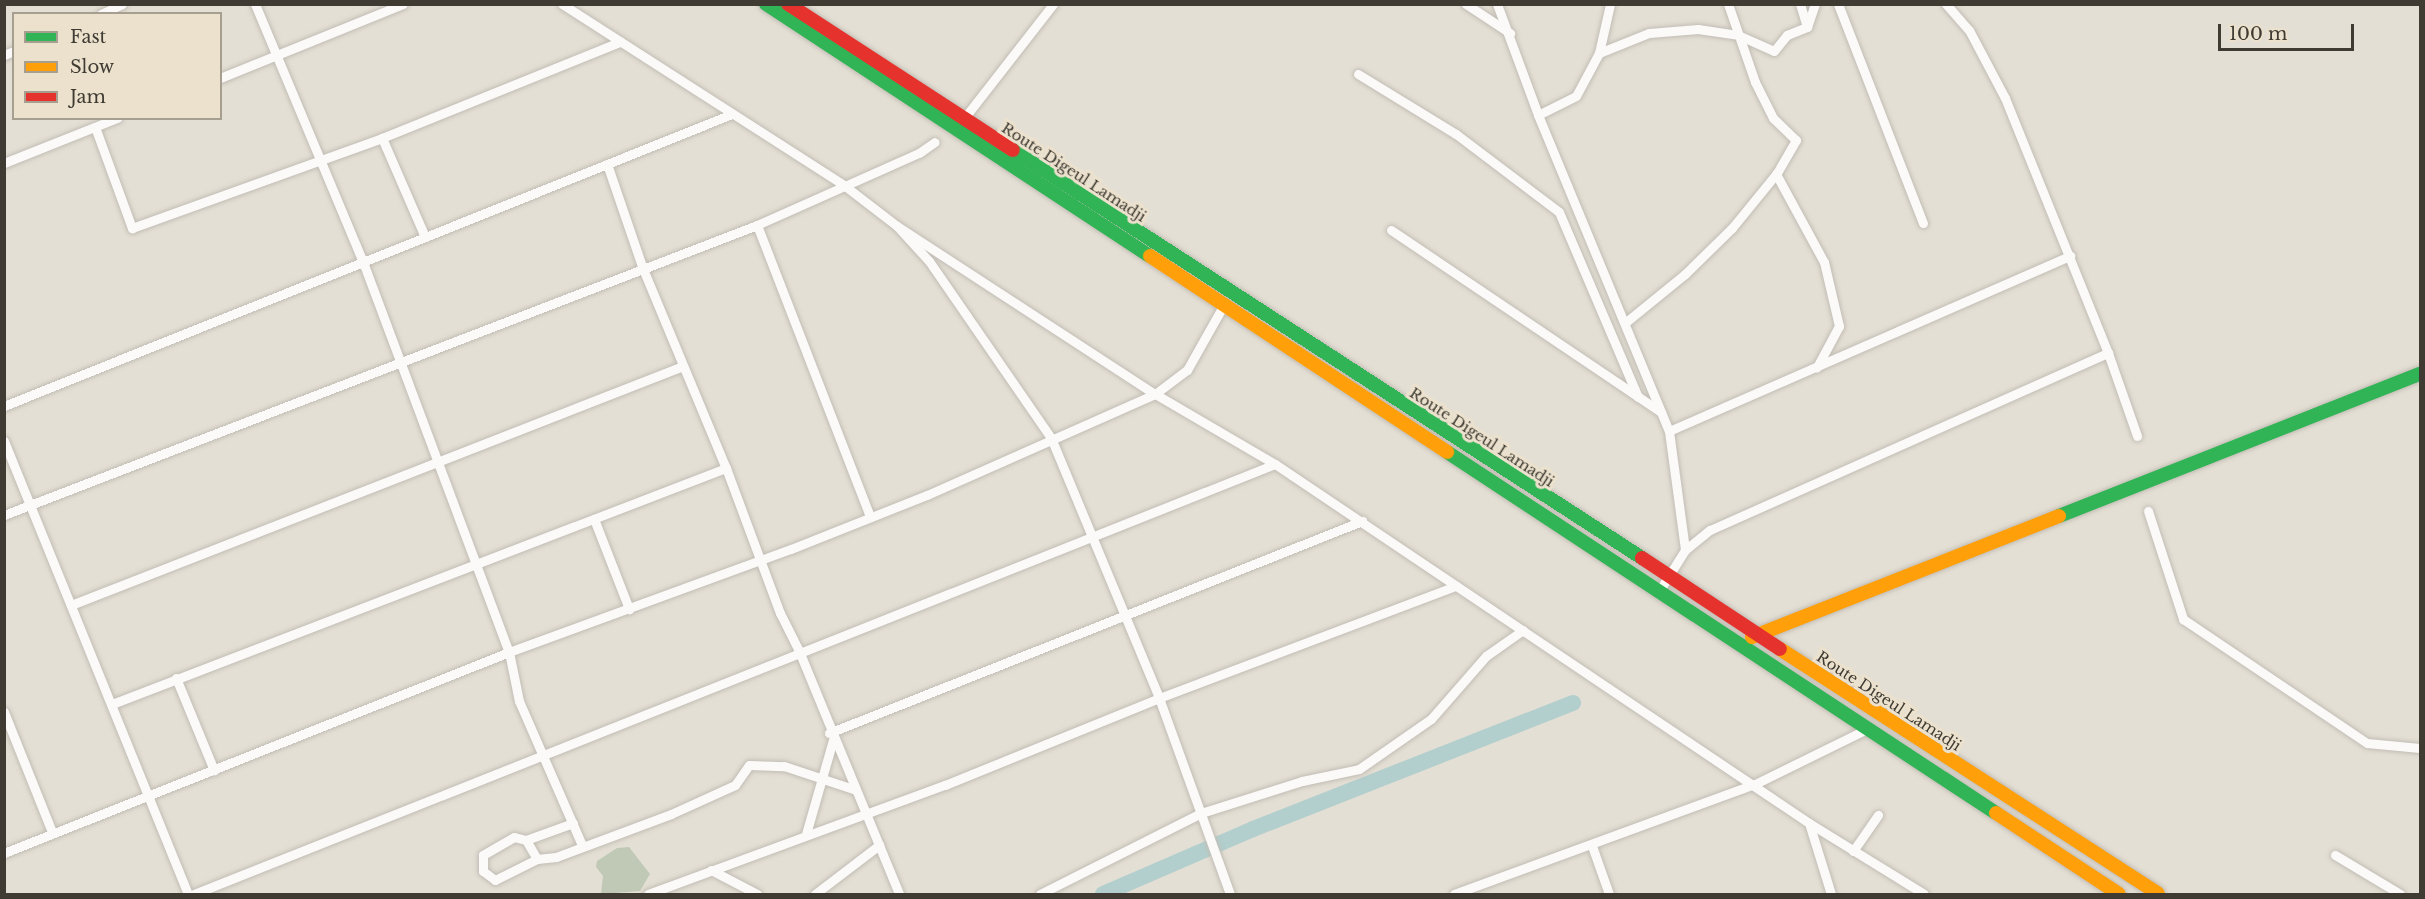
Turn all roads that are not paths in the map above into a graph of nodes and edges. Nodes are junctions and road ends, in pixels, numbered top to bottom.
1 (122, 4) edge
2 (255, 4) edge
3 (403, 4) edge
4 (562, 4) edge
5 (766, 4) edge
6 (788, 4) edge
7 (1053, 4) edge
8 (1466, 4) edge
9 (1497, 4) edge
10 (1610, 4) edge
11 (1728, 4) edge
12 (1800, 4) edge
13 (1815, 4) edge
14 (1838, 4) edge
15 (1946, 4) edge
16 (105, 12) edge
17 (1807, 27) junction
18 (1510, 33) junction
19 (1738, 35) junction
20 (620, 42) junction
21 (1599, 53) junction
22 (276, 55) junction
23 (1358, 74) dead end
24 (222, 77) edge
25 (732, 114) junction
26 (1538, 115) junction
27 (112, 120) edge
28 (960, 124) junction
29 (95, 127) junction
30 (382, 138) junction
31 (935, 142) dead end
32 (320, 160) junction
33 (4, 163) edge
34 (607, 164) junction
35 (1776, 174) junction
36 (845, 186) junction
37 (1923, 223) dead end
38 (757, 225) junction
39 (897, 226) junction
40 (1391, 230) dead end
41 (425, 237) junction
42 (2070, 256) junction
43 (363, 262) junction
44 (643, 269) junction
45 (1223, 306) junction
46 (1626, 322) junction
47 (2108, 353) junction
48 (401, 362) junction
49 (684, 366) junction
50 (1817, 367) junction
51 (2421, 374) edge
52 (1155, 394) junction
53 (1638, 397) junction
54 (4, 406) edge
55 (1660, 412) junction
56 (1669, 431) junction
57 (2137, 436) dead end
58 (1051, 438) junction
59 (4, 441) edge
60 (435, 461) junction
61 (1275, 464) junction
62 (726, 468) junction
63 (29, 504) junction
64 (2148, 511) dead end
65 (4, 514) edge
66 (870, 517) junction
67 (594, 519) junction
68 (1362, 521) junction
69 (1093, 534) junction
70 (1685, 550) junction
71 (759, 561) junction
72 (474, 563) junction
73 (1668, 577) junction
74 (1456, 586) junction
75 (1658, 593) junction
76 (71, 604) junction
77 (629, 609) junction
78 (1125, 615) junction
79 (1523, 630) junction
80 (1757, 635) junction
81 (1735, 644) junction
82 (799, 651) junction
83 (509, 652) junction
84 (176, 678) junction
85 (1159, 698) junction
86 (112, 704) junction
87 (4, 712) edge
88 (1869, 728) junction
89 (831, 736) junction
90 (2421, 748) edge
91 (542, 753) junction
92 (214, 770) junction
93 (820, 780) junction
94 (1755, 784) junction
95 (856, 790) junction
96 (150, 795) junction
97 (866, 811) junction
98 (1201, 813) junction
99 (1878, 815) dead end
100 (573, 823) junction
101 (1809, 823) junction
102 (52, 832) junction
103 (806, 834) junction
104 (526, 840) junction
105 (582, 845) junction
106 (879, 845) junction
107 (1592, 846) junction
108 (1853, 851) junction
109 (4, 853) edge
110 (2335, 855) dead end
111 (537, 859) junction
112 (711, 870) junction
113 (1475, 891) edge
114 (188, 894) edge
115 (194, 894) edge
116 (648, 894) edge
117 (757, 894) edge
118 (815, 894) edge
119 (898, 894) edge
120 (1040, 894) edge
121 (1230, 894) edge
122 (1454, 894) edge
123 (1609, 894) edge
124 (1830, 894) edge
125 (1924, 894) edge
126 (2119, 894) edge
127 (2158, 894) edge
128 (2400, 894) edge

1 - 16 street
2 - 22 street
3 - 22 street
4 - 20 street
5 - 28 main road, Route Digeul Lamadji
6 - 28 main road, Route Digeul Lamadji
7 - 28 street
8 - 18 street
9 - 18 street
10 - 21 street
11 - 19 street
12 - 17 street
13 - 17 street
14 - 37 street
15 - 42 street
17 - 19 street
18 - 26 street
19 - 21 street
19 - 35 street
20 - 25 street
20 - 30 street
21 - 26 street
22 - 24 street
22 - 32 street
23 - 53 street
25 - 34 street
25 - 36 street
26 - 46 street
27 - 29 street
28 - 45 main road, Route Digeul Lamadji
28 - 73 main road, Route Digeul Lamadji
29 - 32 street
29 - 33 street
30 - 32 street
30 - 41 street
31 - 36 street
32 - 43 street
34 - 41 street
34 - 44 street
35 - 46 street
35 - 50 street
36 - 38 street
36 - 39 street
38 - 44 street
38 - 66 street
39 - 52 street
39 - 58 street
40 - 53 street
41 - 43 street
42 - 47 street
42 - 50 street
43 - 48 street
43 - 54 street
44 - 48 street
44 - 49 street
45 - 52 street
45 - 75 main road, Route Digeul Lamadji
46 - 55 street
47 - 57 street
47 - 70 street
48 - 60 street
48 - 63 street
49 - 60 street
49 - 62 street
50 - 56 street
51 - 80 main road
52 - 58 street
52 - 61 street
53 - 55 street
55 - 56 street
56 - 70 street
58 - 66 street
58 - 69 street
59 - 63 street
60 - 72 street
60 - 76 street
61 - 68 street
61 - 69 street
62 - 67 street
62 - 71 street
63 - 65 street
63 - 76 street
64 - 90 street
66 - 71 street
67 - 72 street
67 - 77 street
68 - 74 street
68 - 78 street
69 - 78 street
69 - 82 street
70 - 73 street
71 - 77 street
71 - 82 street
72 - 83 street
72 - 84 street
73 - 75 street
73 - 80 main road, Route Digeul Lamadji
74 - 79 street
74 - 85 street
75 - 81 main road, Route Digeul Lamadji
76 - 86 street
77 - 83 street
78 - 85 street
78 - 89 street
79 - 94 street
79 - 98 street
80 - 81 main road
80 - 127 main road, Route Digeul Lamadji
81 - 88 main road, Route Digeul Lamadji
82 - 89 street
82 - 91 street
83 - 91 street
83 - 92 street
84 - 86 street
84 - 92 street
85 - 97 street
85 - 98 street
86 - 96 street
87 - 102 street
88 - 94 street
88 - 126 main road, Route Digeul Lamadji
89 - 93 street
89 - 95 street
91 - 100 street
91 - 115 street
92 - 96 street
93 - 95 street
93 - 103 street
93 - 105 street
94 - 101 street
94 - 107 street
95 - 97 street
96 - 102 street
96 - 114 street
97 - 103 street
97 - 106 street
98 - 120 street
98 - 121 street
99 - 108 street
100 - 104 street
100 - 105 street
101 - 108 street
101 - 124 street
102 - 109 street
103 - 112 street
104 - 111 street
104 - 111 street
105 - 111 street
106 - 118 street
106 - 119 street
107 - 113 street
107 - 123 street
108 - 125 street
110 - 128 street
112 - 116 street
112 - 117 street
113 - 122 street

